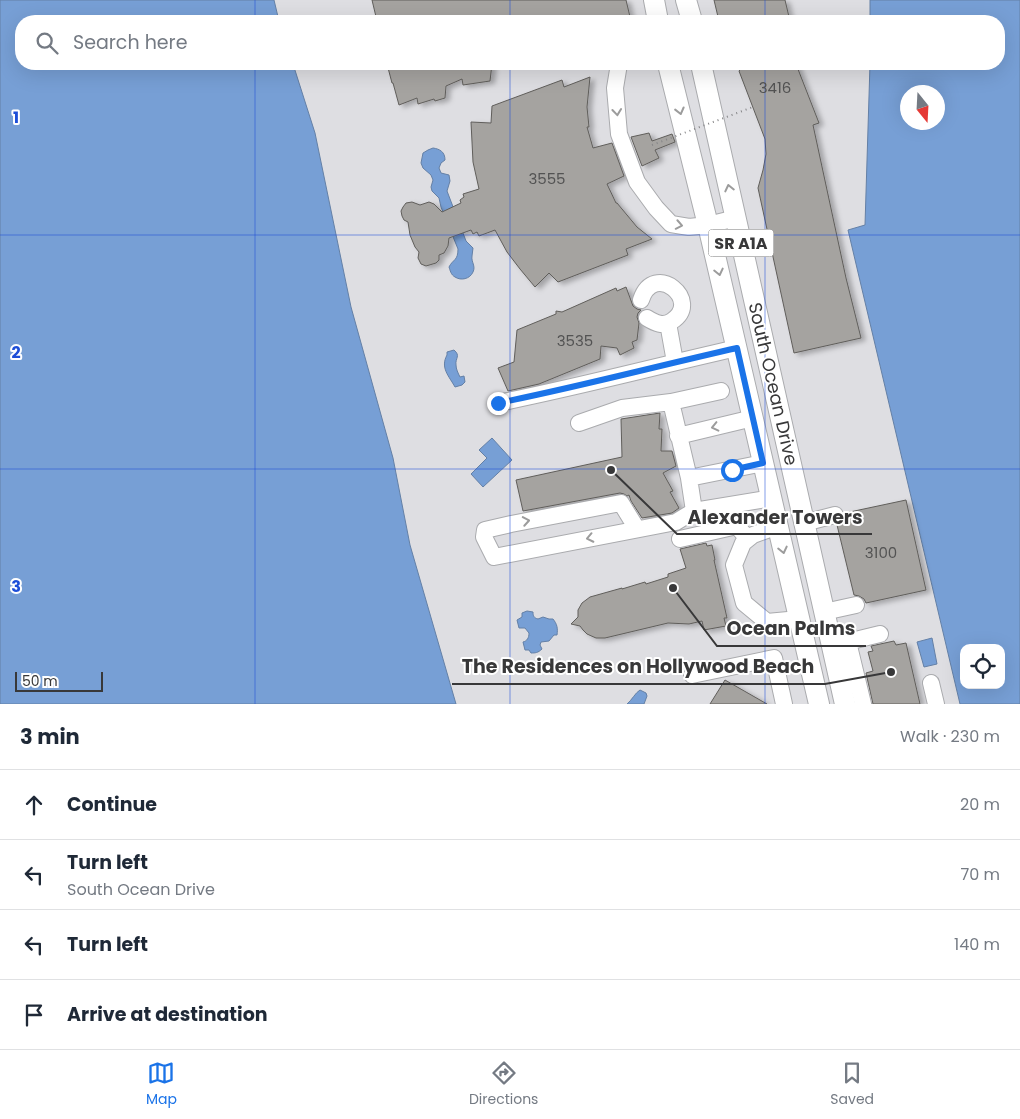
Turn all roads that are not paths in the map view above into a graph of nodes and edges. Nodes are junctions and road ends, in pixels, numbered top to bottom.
1 (654, 0) edge
2 (686, 0) edge
3 (657, 15) edge
4 (690, 15) edge
5 (618, 70) edge
6 (669, 70) edge
7 (702, 70) edge
8 (736, 218) junction
9 (708, 225) junction
10 (641, 300) dead end
11 (647, 318) dead end
12 (668, 323) junction
13 (737, 348) junction
14 (675, 362) junction
15 (746, 388) junction
16 (721, 391) dead end
17 (671, 402) junction
18 (498, 403) dead end
19 (753, 418) junction
20 (579, 423) dead end
21 (782, 423) junction
22 (678, 436) junction
23 (763, 463) junction
24 (689, 478) junction
25 (772, 498) junction
26 (694, 511) junction
27 (835, 515) dead end
28 (804, 523) junction
29 (778, 526) junction
30 (637, 529) junction
31 (680, 538) dead end
32 (748, 539) junction
33 (856, 605) dead end
34 (824, 612) junction
35 (800, 619) junction
36 (880, 634) dead end
37 (840, 644) junction
38 (692, 675) dead end
39 (931, 683) dead end
40 (784, 704) edge
41 (819, 704) edge
42 (845, 704) edge
43 (863, 704) edge
44 (936, 704) edge

1 - 3 main road
2 - 4 main road
5 -> 9 lane
6 -> 9 main road, South Ocean Drive / SR A1A
8 -> 7 main road, South Ocean Drive / SR A1A
8 - 9 lane
8 - 21 main road, South Ocean Drive / SR A1A
9 -> 13 main road, South Ocean Drive / SR A1A
10 - 12 lane
11 - 12 lane
12 - 14 lane
13 - 14 lane
13 - 15 main road, South Ocean Drive / SR A1A
14 - 18 lane
15 - 19 main road, South Ocean Drive / SR A1A
15 - 21 main road
16 - 17 lane
17 - 20 lane
17 - 22 lane
19 -> 22 lane
19 - 23 main road, South Ocean Drive / SR A1A
21 - 28 main road, South Ocean Drive / SR A1A
22 - 24 lane
23 - 24 lane
23 - 25 main road, South Ocean Drive / SR A1A
24 - 26 lane
25 - 26 lane
25 - 29 main road, South Ocean Drive / SR A1A
26 - 30 lane
27 - 28 lane
28 - 34 main road, South Ocean Drive / SR A1A
29 - 32 lane
29 -> 35 main road, South Ocean Drive / SR A1A
30 -> 30 lane
31 - 32 lane
32 - 35 lane
33 - 34 lane
34 - 37 main road, South Ocean Drive / SR A1A
35 - 41 main road, South Ocean Drive / SR A1A
36 - 37 lane
37 - 42 main road, South Ocean Drive / SR A1A
37 - 43 lane
38 - 40 lane
39 - 44 lane

